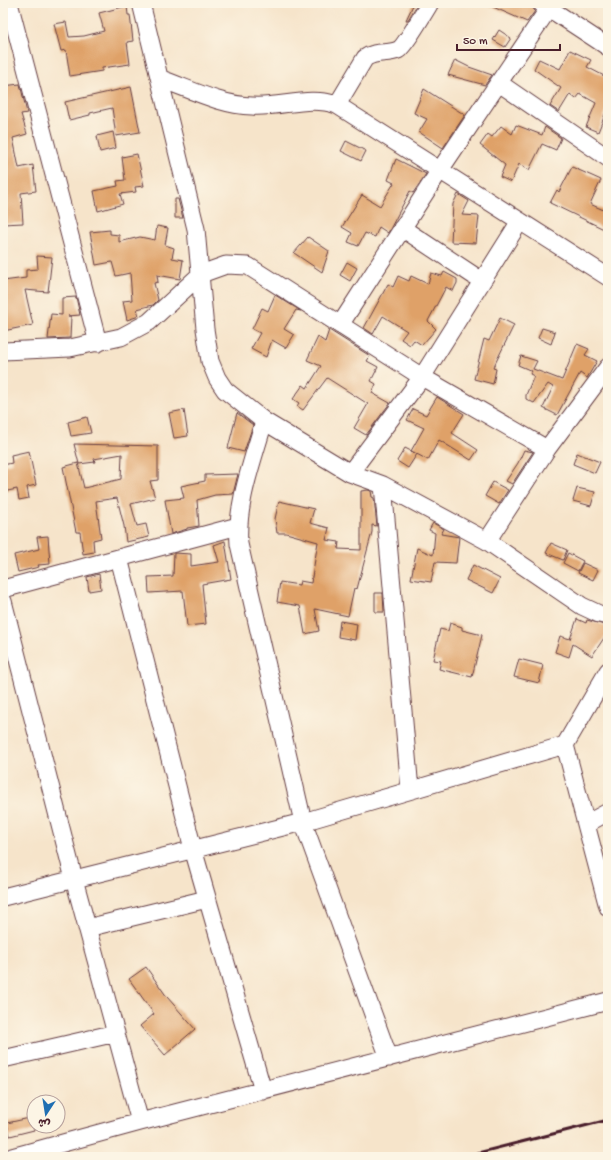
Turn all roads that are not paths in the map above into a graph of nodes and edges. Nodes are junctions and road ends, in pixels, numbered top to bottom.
1 (10, 3) edge
2 (141, 3) edge
3 (430, 3) edge
4 (545, 6) edge
5 (608, 47) edge
6 (160, 79) junction
7 (498, 83) junction
8 (338, 105) junction
9 (608, 158) edge
10 (440, 170) junction
11 (520, 221) junction
12 (402, 228) junction
13 (201, 274) junction
14 (608, 277) edge
15 (482, 281) junction
16 (340, 325) junction
17 (98, 343) junction
18 (3, 351) edge
19 (607, 372) edge
20 (422, 377) junction
21 (264, 421) junction
22 (547, 449) junction
23 (350, 473) junction
24 (383, 485) junction
25 (238, 526) junction
26 (487, 541) junction
27 (119, 558) junction
28 (3, 589) edge
29 (3, 601) edge
30 (608, 616) edge
31 (608, 671) edge
32 (565, 745) junction
33 (410, 790) junction
34 (608, 812) edge
35 (303, 822) junction
36 (586, 824) junction
37 (192, 849) junction
38 (74, 878) junction
39 (3, 897) edge
40 (207, 899) junction
41 (608, 907) edge
42 (87, 928) junction
43 (608, 1001) edge
44 (116, 1033) junction
45 (389, 1058) junction
46 (3, 1059) edge
47 (264, 1091) junction
48 (140, 1122) junction
49 (12, 1157) edge

1 - 17 street
2 - 6 street
3 - 8 street
4 - 5 street
4 - 7 street
6 - 8 street
6 - 13 street
7 - 9 street
7 - 10 street
8 - 10 street
10 - 11 street
10 - 12 street
11 - 14 street
11 - 15 street
12 - 15 street
12 - 16 street
13 - 16 street
13 - 17 street
13 - 21 street
15 - 20 street
16 - 20 street
17 - 18 street
19 - 22 street
20 - 22 street
20 - 23 street
21 - 23 street
21 - 25 street
22 - 26 street
23 - 24 street
24 - 26 street
24 - 33 street
25 - 27 street
25 - 35 street
26 - 30 street
27 - 28 street
27 - 37 street
29 - 38 street
31 - 32 street
32 - 33 street
32 - 36 street
33 - 35 street
34 - 36 street
35 - 37 street
35 - 45 street
36 - 41 street
37 - 38 street
37 - 40 street
38 - 39 street
38 - 42 street
40 - 42 street
40 - 47 street
42 - 44 street
43 - 45 street
44 - 46 street
44 - 48 street
45 - 47 street
47 - 48 street
48 - 49 street

